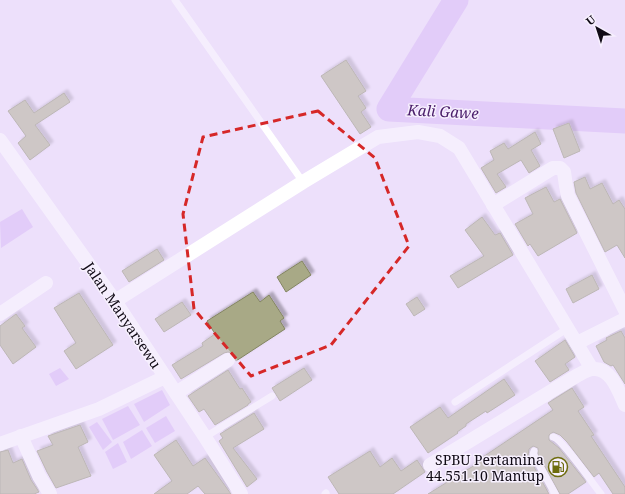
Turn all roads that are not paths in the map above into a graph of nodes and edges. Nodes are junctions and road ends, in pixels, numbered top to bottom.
1 (175, 0) edge
2 (0, 140) edge
3 (303, 182) junction
4 (493, 205) junction
5 (46, 283) dead end
6 (115, 301) junction
7 (625, 310) edge
8 (0, 314) edge
9 (625, 319) edge
10 (568, 328) junction
11 (578, 343) junction
12 (228, 360) dead end
13 (592, 369) junction
14 (165, 377) junction
15 (176, 393) junction
16 (272, 396) dead end
17 (455, 402) dead end
18 (625, 405) edge
19 (21, 436) junction
20 (205, 437) junction
21 (552, 438) dead end
22 (0, 444) edge
23 (534, 450) dead end
24 (430, 465) dead end
25 (50, 494) edge
26 (241, 494) edge
27 (556, 494) edge
28 (601, 494) edge

1 - 3 lane
2 - 6 street, Jalan Manyarsewu
3 - 4 street
3 - 6 street
4 - 7 street
4 - 10 street
5 - 8 street
6 - 14 street, Jalan Manyarsewu
9 - 11 street
10 - 11 street
10 - 17 lane
11 - 13 street
12 - 15 street
13 - 18 street
13 - 24 street
14 - 15 street, Jalan Manyarsewu
14 - 19 street
15 - 20 street, Jalan Manyarsewu
16 - 20 lane
19 - 22 street
19 - 25 street
20 - 26 street, Jalan Manyarsewu
21 - 28 lane
23 - 27 lane

